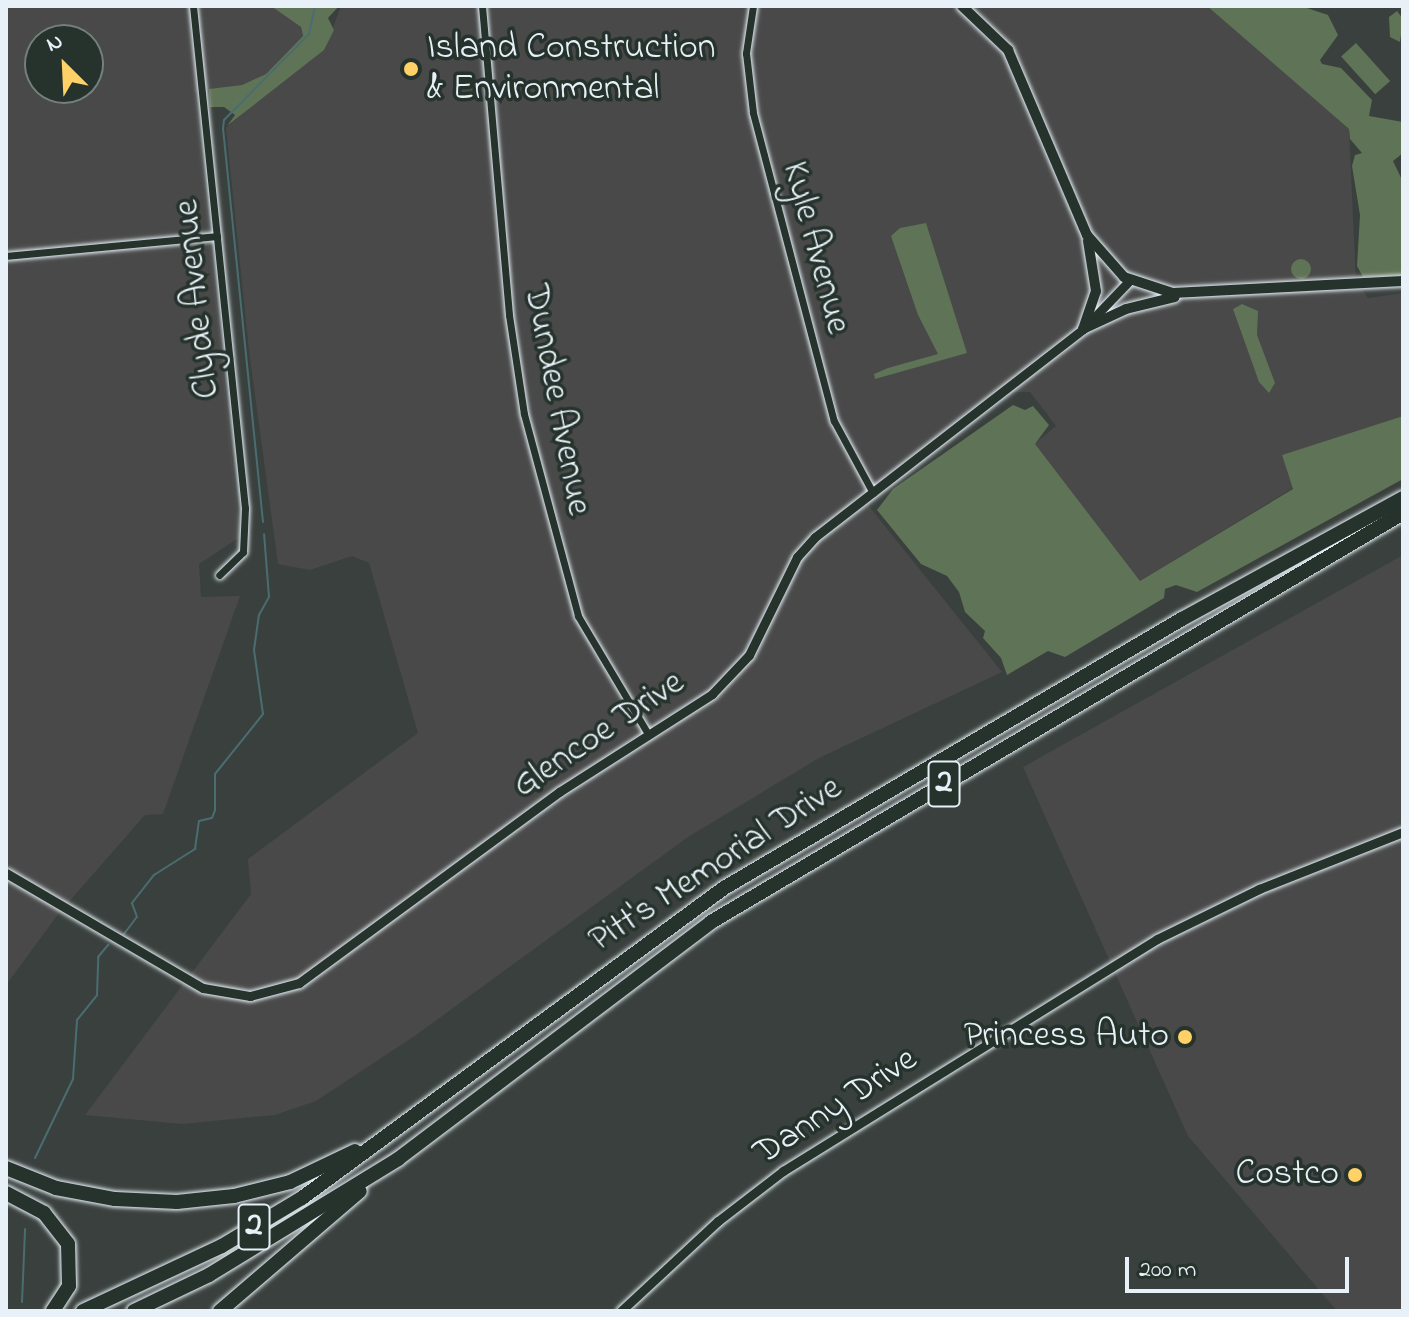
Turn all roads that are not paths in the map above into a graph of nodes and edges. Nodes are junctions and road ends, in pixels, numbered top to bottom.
1 (193, 6) edge
2 (482, 6) edge
3 (753, 6) edge
4 (962, 6) edge
5 (1087, 235) junction
6 (217, 236) junction
7 (6, 256) edge
8 (1129, 281) junction
9 (1403, 281) edge
10 (1190, 293) junction
11 (1083, 329) junction
12 (873, 493) junction
13 (1403, 498) edge
14 (1403, 513) edge
15 (219, 575) dead end
16 (648, 734) junction
17 (1403, 832) edge
18 (6, 873) edge
19 (411, 1119) junction
20 (398, 1159) junction
21 (6, 1168) edge
22 (6, 1193) edge
23 (53, 1311) edge
24 (83, 1311) edge
25 (134, 1311) edge
26 (220, 1311) edge
27 (621, 1311) edge

1 - 6 street, Clyde Avenue
2 - 16 street, Dundee Avenue
3 - 12 street, Kyle Avenue
4 - 5 main road
5 - 8 main road
5 - 11 main road
6 - 7 street
6 - 15 street, Clyde Avenue
8 - 10 main road
8 - 11 street, Glencoe Drive
9 - 10 main road
10 - 11 main road
11 - 12 street, Glencoe Drive
12 - 16 street, Glencoe Drive
13 - 19 highway, Pitt's Memorial Drive / 2
14 - 20 highway, Pitt's Memorial Drive / 2
16 - 18 street, Glencoe Drive
17 - 27 street, Danny Drive
19 - 21 highway
19 - 24 highway, Pitt's Memorial Drive / 2
20 - 25 highway, Pitt's Memorial Drive / 2
20 - 26 highway
22 - 23 highway

